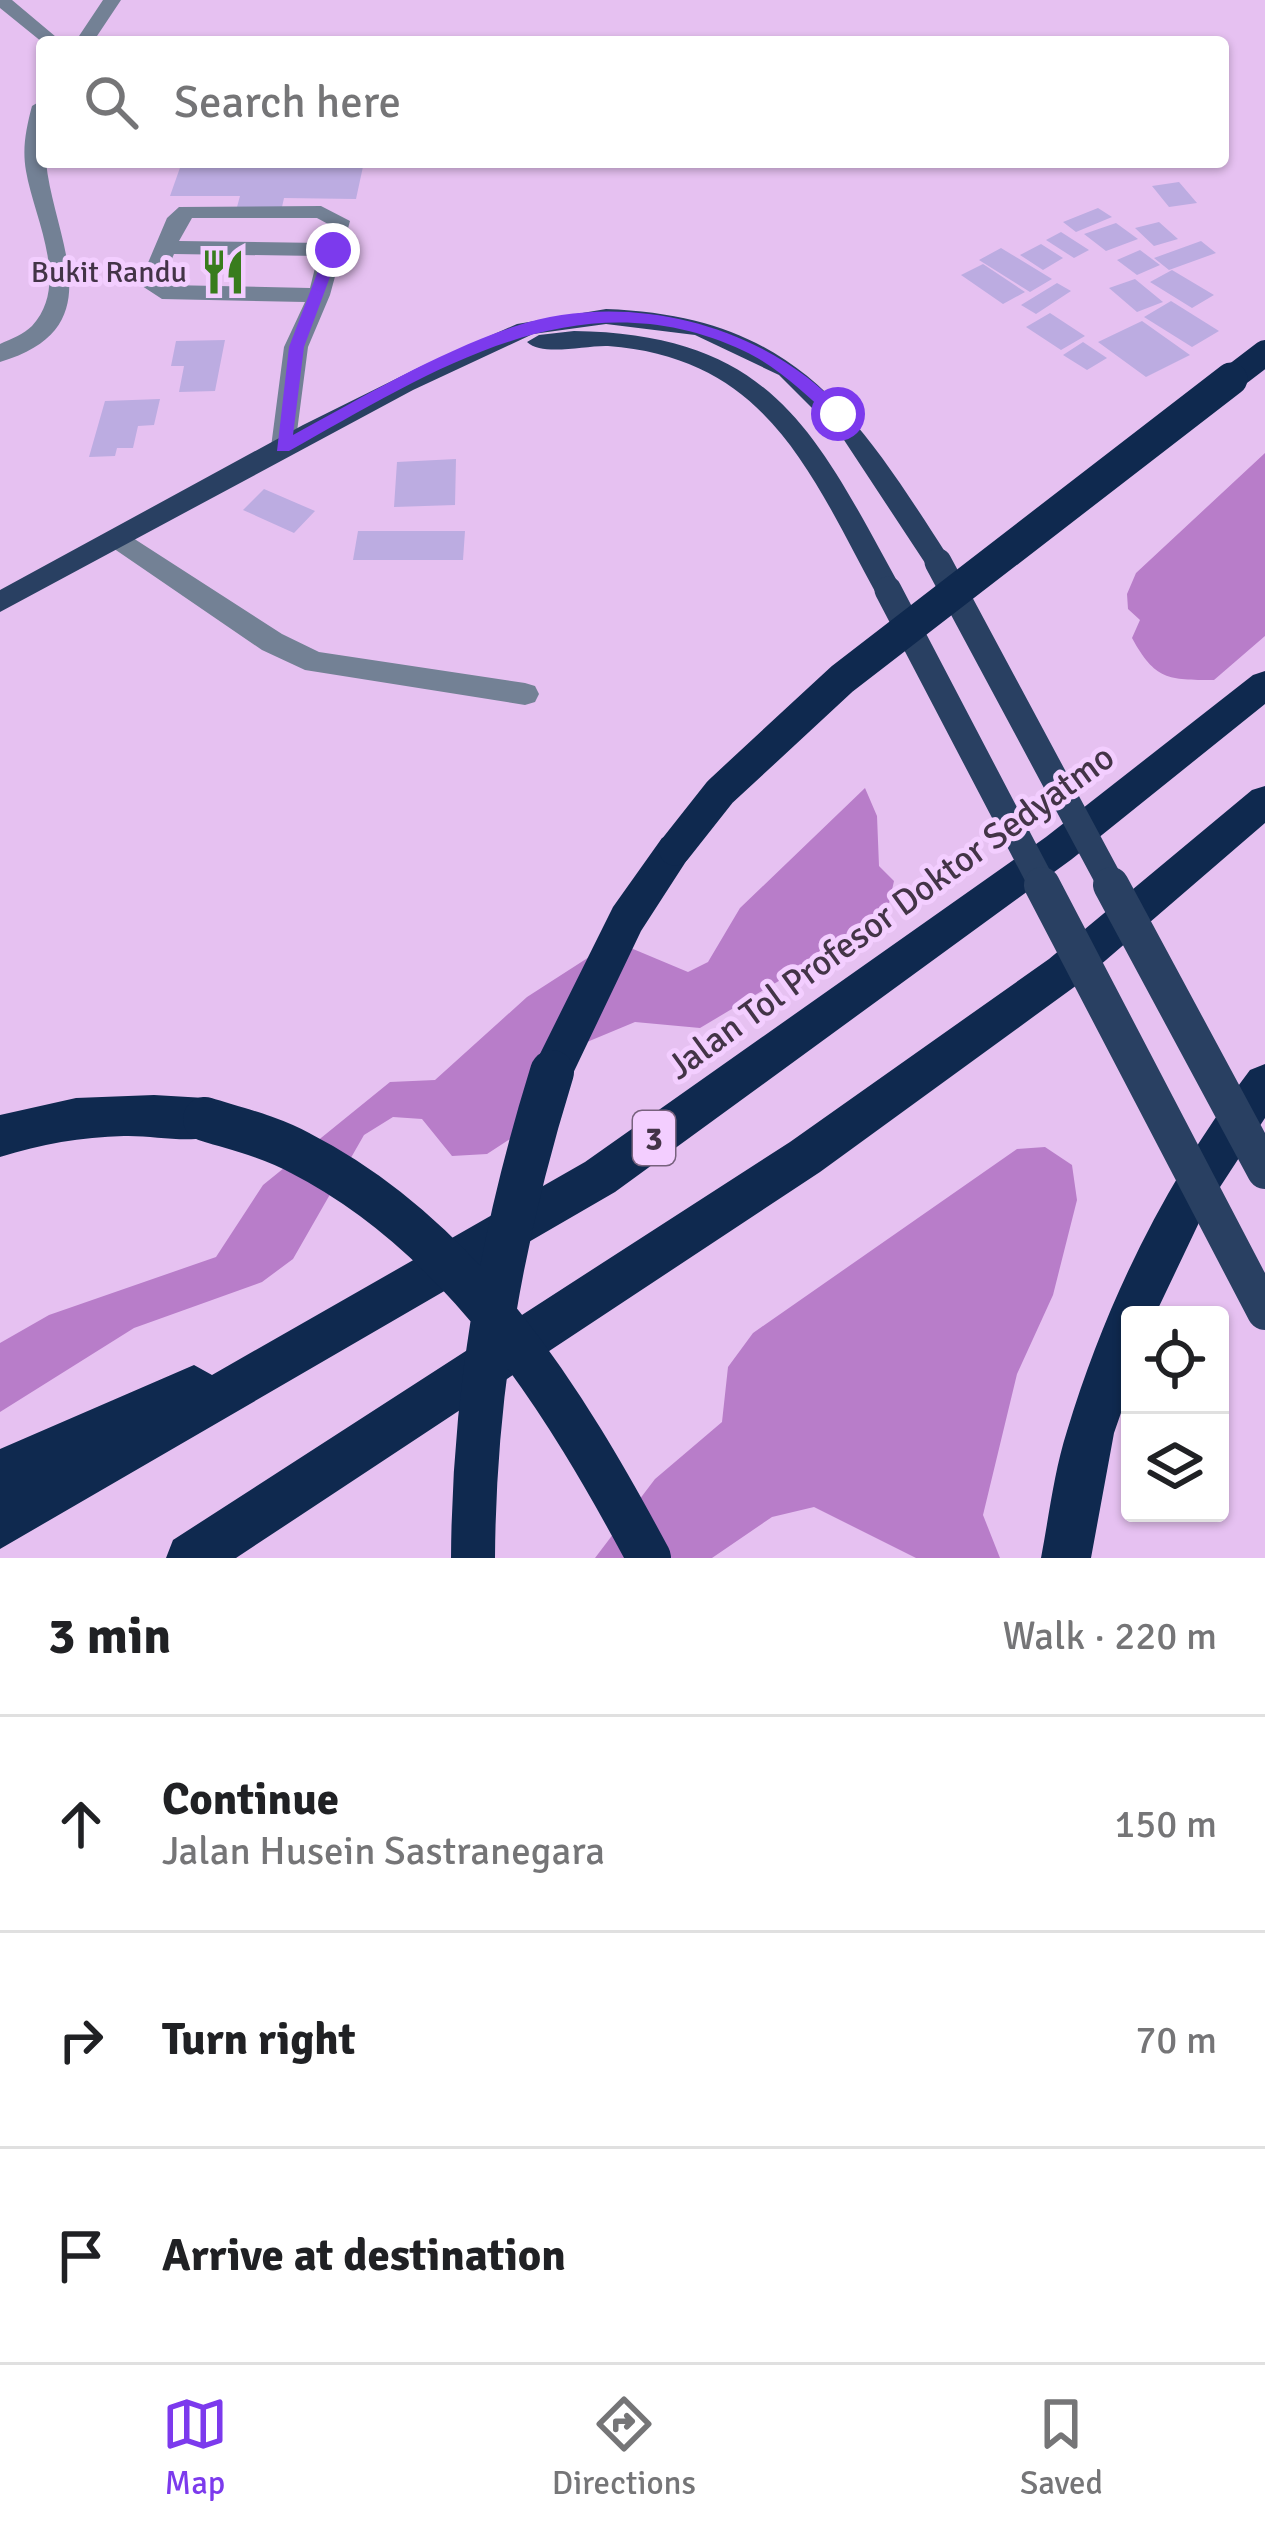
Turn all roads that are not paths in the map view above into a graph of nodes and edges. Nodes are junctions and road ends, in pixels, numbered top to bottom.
1 (1, 0) edge
2 (112, 0) edge
3 (46, 36) edge
4 (88, 36) edge
5 (36, 115) edge
6 (165, 247) junction
7 (333, 250) junction
8 (320, 295) junction
9 (474, 352) junction
10 (1265, 353) edge
11 (0, 354) edge
12 (283, 447) junction
13 (118, 538) junction
14 (0, 602) edge
15 (1265, 685) edge
16 (526, 694) dead end
17 (1265, 801) edge
18 (1265, 1084) edge
19 (0, 1136) edge
20 (1265, 1171) edge
21 (1137, 1306) edge
22 (1265, 1312) edge
23 (362, 1315) junction
24 (1121, 1346) edge
25 (0, 1474) edge
26 (0, 1525) edge
27 (190, 1558) edge
28 (473, 1558) edge
29 (649, 1558) edge
30 (1066, 1558) edge

1 - 3 lane
2 - 4 lane
5 - 11 lane
6 - 7 lane
6 - 7 lane
6 - 8 lane
7 - 8 lane
8 - 12 lane
9 - 12 main road
9 - 20 main road, bridge
9 - 22 main road, bridge
10 - 28 highway, bridge
12 - 13 main road
13 - 14 main road
13 - 16 lane
15 - 23 highway, Jalan Tol Profesor Doktor Sedyatmo / 3
17 - 27 highway
18 - 21 highway
19 - 29 highway, bridge
23 - 25 highway
23 - 26 highway, Jalan Tol Profesor Doktor Sedyatmo / 3
24 - 30 highway

